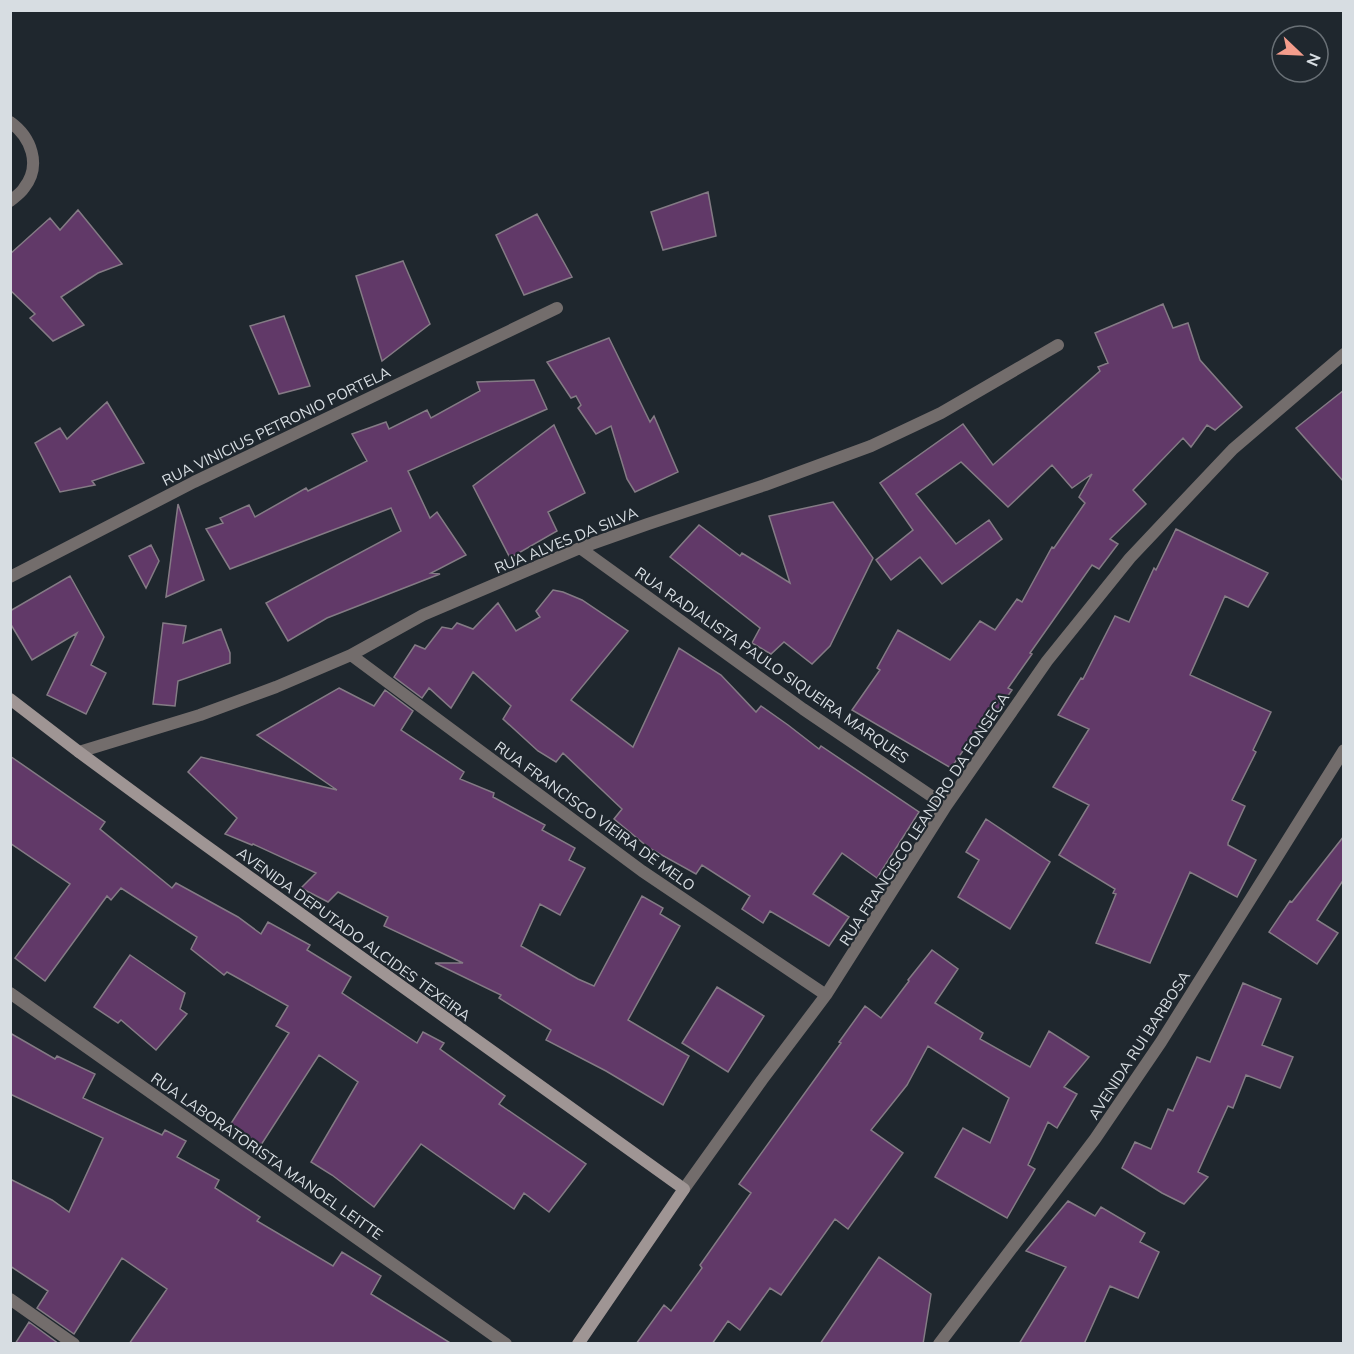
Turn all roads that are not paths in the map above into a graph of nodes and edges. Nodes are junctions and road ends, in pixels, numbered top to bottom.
1 (10, 122) edge
2 (10, 201) edge
3 (557, 308) dead end
4 (1058, 345) dead end
5 (1344, 354) edge
6 (580, 548) junction
7 (10, 577) edge
8 (351, 656) junction
9 (10, 699) edge
10 (1344, 750) edge
11 (79, 752) junction
12 (946, 806) junction
13 (10, 993) edge
14 (826, 995) junction
15 (684, 1189) junction
16 (10, 1299) edge
17 (74, 1344) edge
18 (506, 1344) edge
19 (578, 1344) edge
20 (939, 1344) edge

1 - 2 street
3 - 7 street, RUA VINICIUS PETRONIO PORTELA
4 - 6 street, RUA ALVES DA SILVA
5 - 12 street, RUA FRANCISCO LEANDRO DA FONSECA
6 - 8 street, RUA ALVES DA SILVA
6 - 12 street, RUA RADIALISTA PAULO SIQUEIRA MARQUES
8 - 11 street, RUA ALVES DA SILVA
8 - 14 street, RUA FRANCISCO VIEIRA DE MELO
9 - 11 main road, AVENIDA DEPUTADO ALCIDES TEXEIRA
10 - 20 street, AVENIDA RUI BARBOSA
11 - 15 main road, AVENIDA DEPUTADO ALCIDES TEXEIRA
12 - 14 street, RUA FRANCISCO LEANDRO DA FONSECA
13 - 18 street, RUA LABORATORISTA MANOEL LEITTE
14 - 15 street, RUA FRANCISCO LEANDRO DA FONSECA
15 - 19 main road, RUA FRANCISCO LEANDRO DA FONSECA
16 - 17 street

